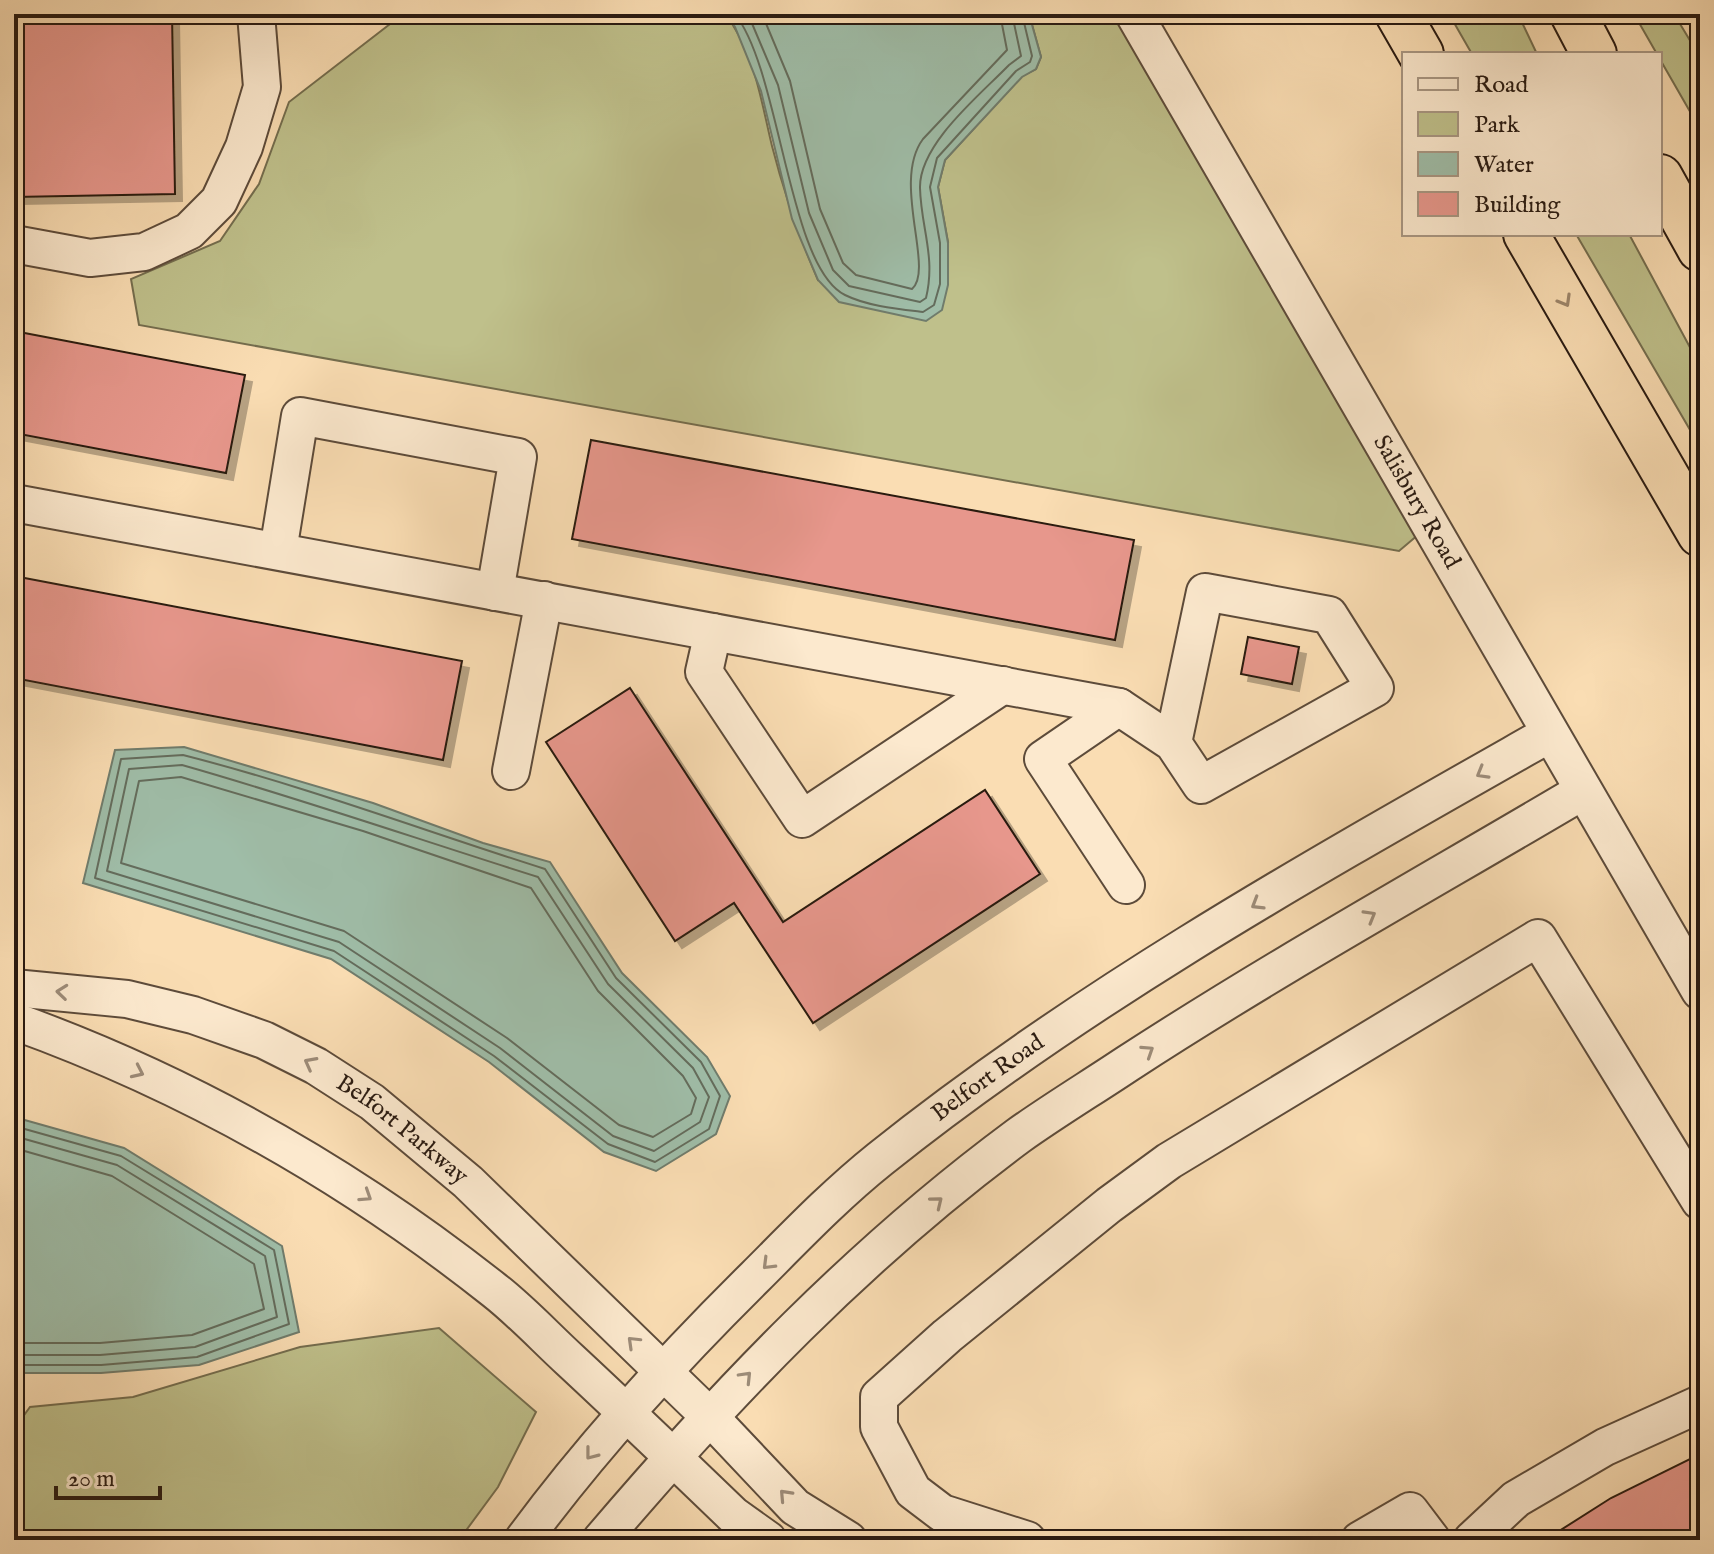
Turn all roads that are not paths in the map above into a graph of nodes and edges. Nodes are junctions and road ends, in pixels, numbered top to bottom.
1 (256, 14) edge
2 (1134, 14) edge
3 (1398, 14) edge
4 (1573, 14) edge
5 (1420, 52) edge
6 (1593, 52) edge
7 (1662, 181) edge
8 (1527, 236) edge
9 (14, 244) edge
10 (1700, 249) edge
11 (14, 503) edge
12 (1700, 534) edge
13 (278, 551) junction
14 (495, 592) junction
15 (544, 600) junction
16 (713, 632) junction
17 (1003, 685) junction
18 (1119, 707) junction
19 (1549, 734) junction
20 (1173, 743) junction
21 (511, 771) dead end
22 (1583, 791) junction
23 (1126, 885) dead end
24 (14, 988) edge
25 (1700, 991) edge
26 (14, 1021) edge
27 (1700, 1201) edge
28 (662, 1370) junction
29 (1700, 1404) edge
30 (625, 1411) junction
31 (709, 1416) junction
32 (672, 1456) junction
33 (523, 1540) edge
34 (601, 1540) edge
35 (768, 1540) edge
36 (848, 1540) edge
37 (1027, 1540) edge
38 (1360, 1540) edge
39 (1432, 1540) edge
40 (1472, 1540) edge

1 - 9 street
2 - 19 street, Salisbury Road
3 - 5 highway
4 - 6 highway
7 - 10 highway
8 -> 12 highway
11 - 13 street
13 - 14 street
13 - 14 street
14 - 15 street
15 - 16 street
15 - 21 street
16 - 17 street
16 - 17 street
17 - 18 street
18 - 20 street
18 - 23 street
19 - 22 street, Salisbury Road
19 -> 28 street, Belfort Road
20 - 20 street
22 - 25 street, Salisbury Road
31 -> 22 street
28 -> 24 street, Belfort Parkway
26 -> 30 street
27 - 37 street
28 - 30 street, Belfort Road
28 - 31 street, Belfort Parkway
29 - 40 street
30 - 32 street
30 -> 33 street, Belfort Road
31 - 32 street
36 -> 31 street, Belfort Parkway
32 - 34 street
32 - 35 street
38 - 39 street

